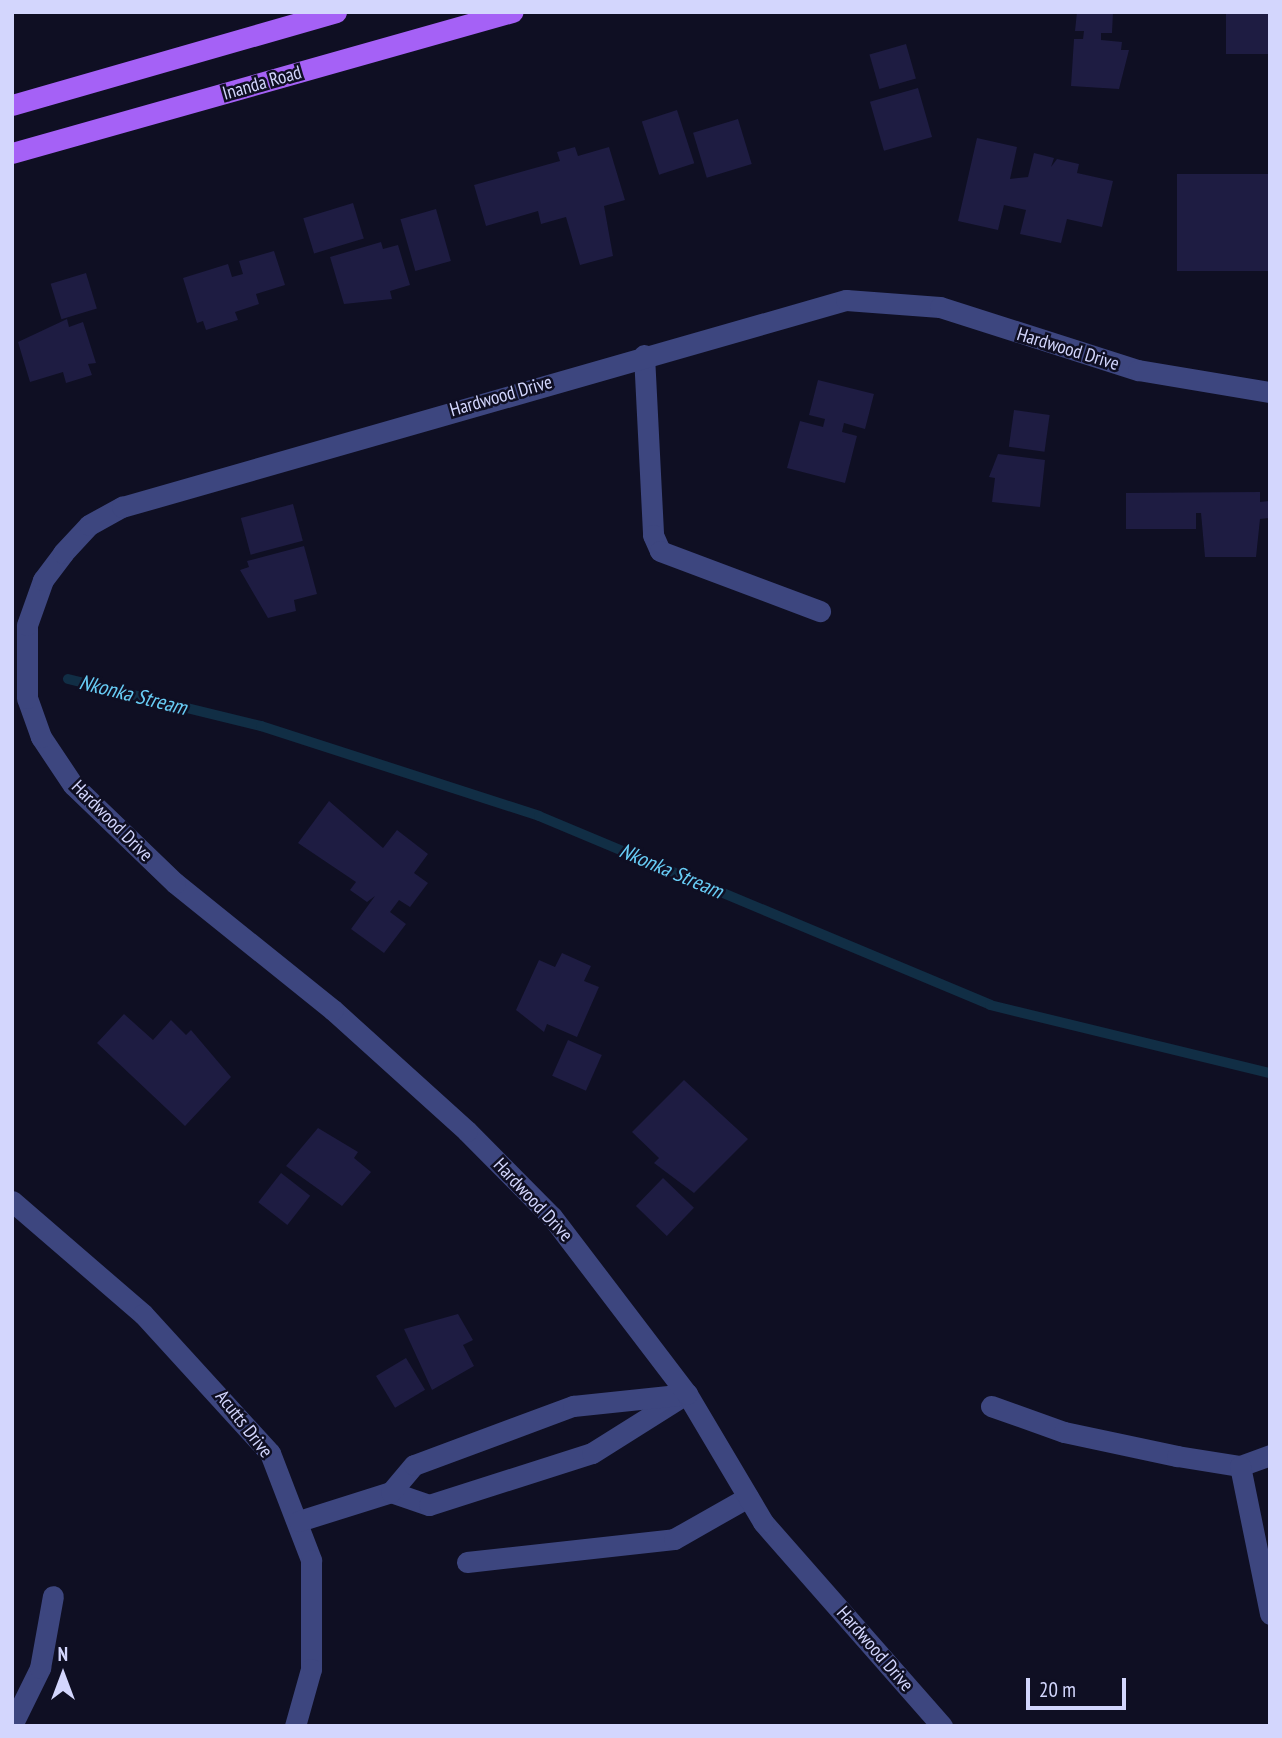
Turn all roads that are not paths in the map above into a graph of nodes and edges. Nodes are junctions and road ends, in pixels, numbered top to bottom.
1 (336, 12) edge
2 (512, 12) edge
3 (12, 105) edge
4 (12, 153) edge
5 (644, 355) junction
6 (1270, 392) edge
7 (820, 611) dead end
8 (12, 1201) edge
9 (687, 1394) junction
10 (991, 1406) dead end
11 (1270, 1455) edge
12 (1240, 1466) junction
13 (391, 1492) junction
14 (748, 1497) junction
15 (299, 1521) junction
16 (467, 1563) dead end
17 (52, 1596) dead end
18 (1270, 1614) edge
19 (12, 1725) edge
20 (295, 1726) edge
21 (942, 1726) edge

1 - 3 main road
2 - 4 main road, Inanda Road
5 - 6 street, Hardwood Drive
5 - 7 street
5 - 9 street, Hardwood Drive
8 - 15 street, Acutts Drive
9 - 13 street
9 - 13 street
9 - 14 street, Hardwood Drive
10 - 12 street
11 - 12 street
12 - 18 street
13 - 15 street
14 - 16 street
14 - 21 street, Hardwood Drive
15 - 20 street, Acutts Drive
17 - 19 street

